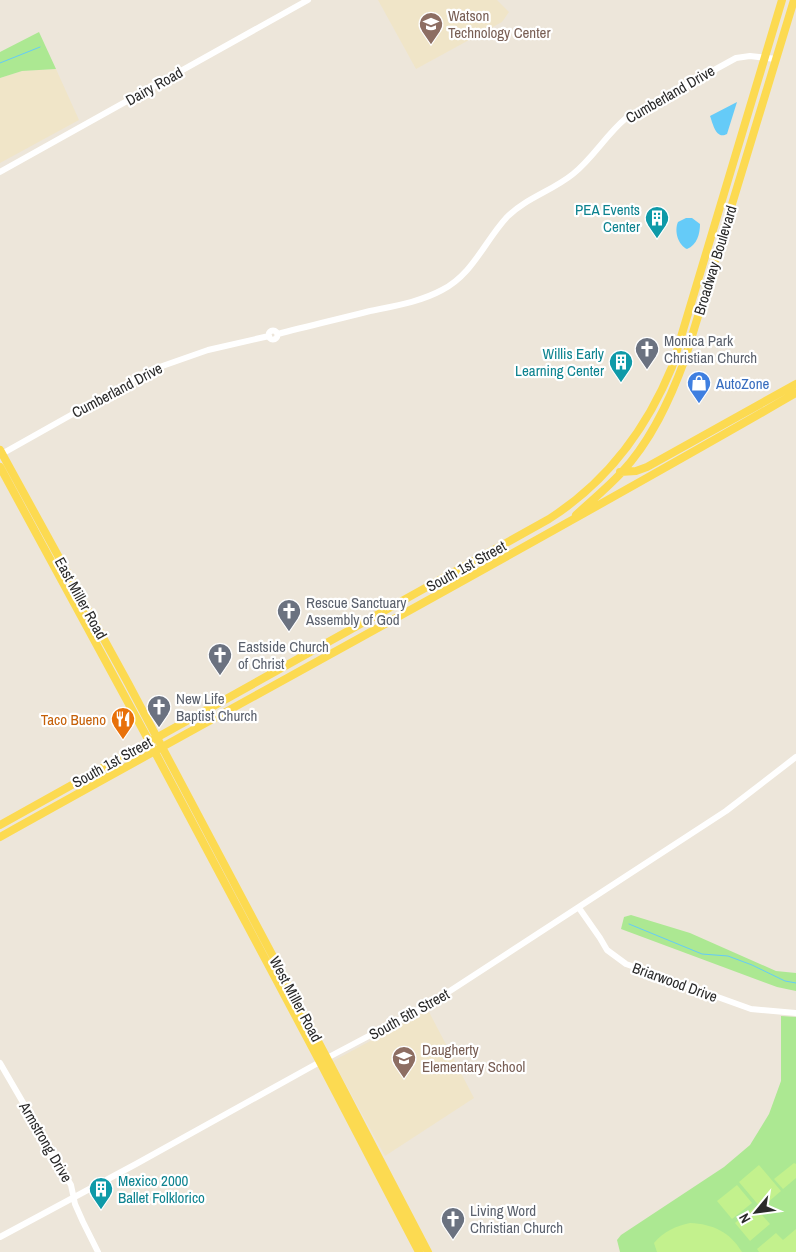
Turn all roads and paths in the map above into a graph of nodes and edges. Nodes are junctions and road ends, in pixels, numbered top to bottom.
1 (308, 0) edge
2 (782, 0) edge
3 (794, 0) edge
4 (765, 58) junction
5 (776, 59) junction
6 (0, 172) edge
7 (687, 314) junction
8 (697, 317) junction
9 (672, 367) junction
10 (682, 369) junction
11 (796, 384) edge
12 (796, 393) edge
13 (1, 453) edge
14 (636, 455) junction
15 (0, 467) edge
16 (645, 468) junction
17 (608, 470) junction
18 (622, 472) junction
19 (595, 497) joint
20 (571, 520) junction
21 (57, 562) junction
22 (153, 739) junction
23 (158, 749) junction
24 (796, 757) edge
25 (98, 770) junction
26 (103, 779) junction
27 (0, 825) edge
28 (0, 837) edge
29 (579, 908) junction
30 (796, 1013) edge
31 (324, 1060) junction
32 (0, 1062) edge
33 (74, 1197) junction
34 (0, 1237) edge
35 (98, 1252) edge
36 (419, 1252) edge
37 (428, 1252) edge

1 - 6 street, Dairy Road
2 - 4 main road, Broadway Boulevard
3 - 5 main road, Broadway Boulevard
4 - 5 street, Cumberland Drive
4 - 7 main road, Broadway Boulevard
4 - 13 street, Cumberland Drive
5 - 8 main road, Broadway Boulevard
7 - 8 main road
7 - 9 main road, Broadway Boulevard
8 - 10 main road, Broadway Boulevard
9 - 10 main road
9 - 17 main road, Broadway Boulevard
10 - 14 main road, Broadway Boulevard
11 - 16 main road
12 - 20 main road, South 1st Street
13 - 21 main road, East Miller Road
14 - 16 main road
14 - 18 main road, Broadway Boulevard
15 - 21 main road, East Miller Road
16 - 18 main road
17 - 18 main road
17 - 22 main road, South 1st Street
18 - 19 main road, Broadway Boulevard
19 - 20 main road, South 1st Street
20 - 23 main road, South 1st Street
21 - 22 main road, East Miller Road
22 - 23 main road, East Miller Road
22 - 25 main road, South 1st Street
23 - 26 main road, South 1st Street
23 - 31 main road, West Miller Road
24 - 29 street, South 5th Street
25 - 26 main road
25 - 27 main road, South 1st Street
26 - 28 main road, South 1st Street
29 - 30 street, Briarwood Drive
29 - 31 street, South 5th Street
31 - 33 street, South 5th Street
31 - 36 main road, West Miller Road
31 - 37 main road, West Miller Road
32 - 33 street, Armstrong Drive
33 - 34 street, South 5th Street
33 - 35 street, Armstrong Drive

